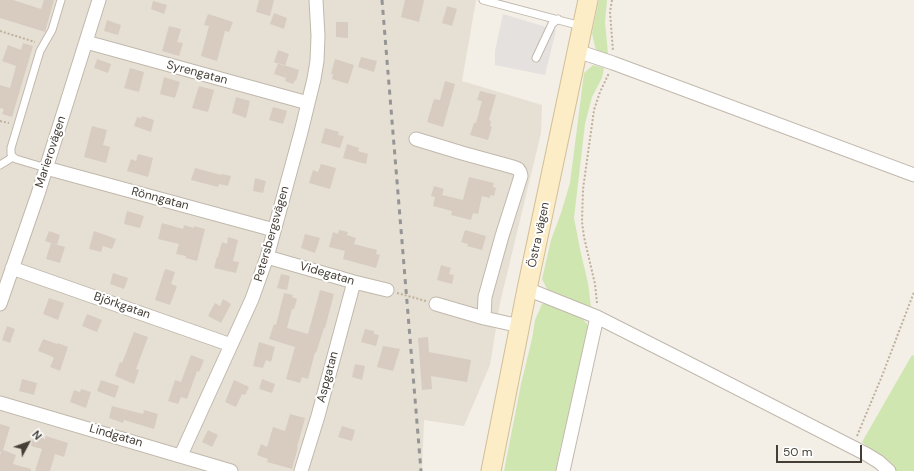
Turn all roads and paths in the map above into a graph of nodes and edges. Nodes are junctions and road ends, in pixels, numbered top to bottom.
1 (61, 0) edge
2 (99, 0) edge
3 (316, 0) edge
4 (483, 0) edge
5 (588, 0) edge
6 (612, 0) edge
7 (558, 19) junction
8 (583, 26) junction
9 (0, 31) edge
10 (86, 42) junction
11 (44, 45) junction
12 (577, 51) junction
13 (536, 58) dead end
14 (612, 63) junction
15 (308, 103) junction
16 (416, 139) dead end
17 (13, 158) junction
18 (0, 165) edge
19 (46, 168) junction
20 (914, 175) edge
21 (274, 230) junction
22 (267, 257) junction
23 (12, 268) junction
24 (354, 282) junction
25 (528, 289) junction
26 (390, 291) joint
27 (914, 292) edge
28 (418, 299) dead end
29 (0, 304) edge
30 (436, 304) dead end
31 (597, 317) junction
32 (484, 318) junction
33 (520, 326) junction
34 (231, 345) junction
35 (4, 404) edge
36 (853, 447) junction
37 (181, 456) junction
38 (209, 468) edge
39 (231, 471) edge
40 (301, 471) edge
41 (491, 471) edge
42 (563, 471) edge
43 (889, 471) edge

1 - 11 lane
2 - 10 street, Marierovägen
3 - 15 street, Petersbergsvägen
4 - 7 lane
5 - 8 street, Östra vägen
6 - 14 path
7 - 8 lane
7 - 13 lane
8 - 12 street, Östra vägen
9 - 11 path
10 - 15 street, Syrengatan
10 - 19 street, Marierovägen
11 - 17 lane
12 - 14 street
12 - 25 street, Östra vägen
14 - 20 street
14 - 31 path
15 - 21 street, Petersbergsvägen
16 - 32 street
17 - 18 lane
17 - 19 lane
19 - 21 street, Rönngatan
19 - 23 street, Marierovägen
21 - 22 street, Petersbergsvägen
22 - 24 street, Videgatan
22 - 34 street, Petersbergsvägen
23 - 29 street, Marierovägen
23 - 34 street, Björkgatan
24 - 26 street, Videgatan
24 - 40 street, Aspgatan
25 - 31 street
25 - 33 street, Östra vägen
26 - 28 path
27 - 36 path
30 - 32 street
31 - 36 street
31 - 42 street
32 - 33 street
33 - 41 street, Östra vägen
34 - 37 street, Petersbergsvägen
35 - 37 street, Lindgatan
36 - 43 street
37 - 38 street, Lindgatan
38 - 39 street, Lindgatan

